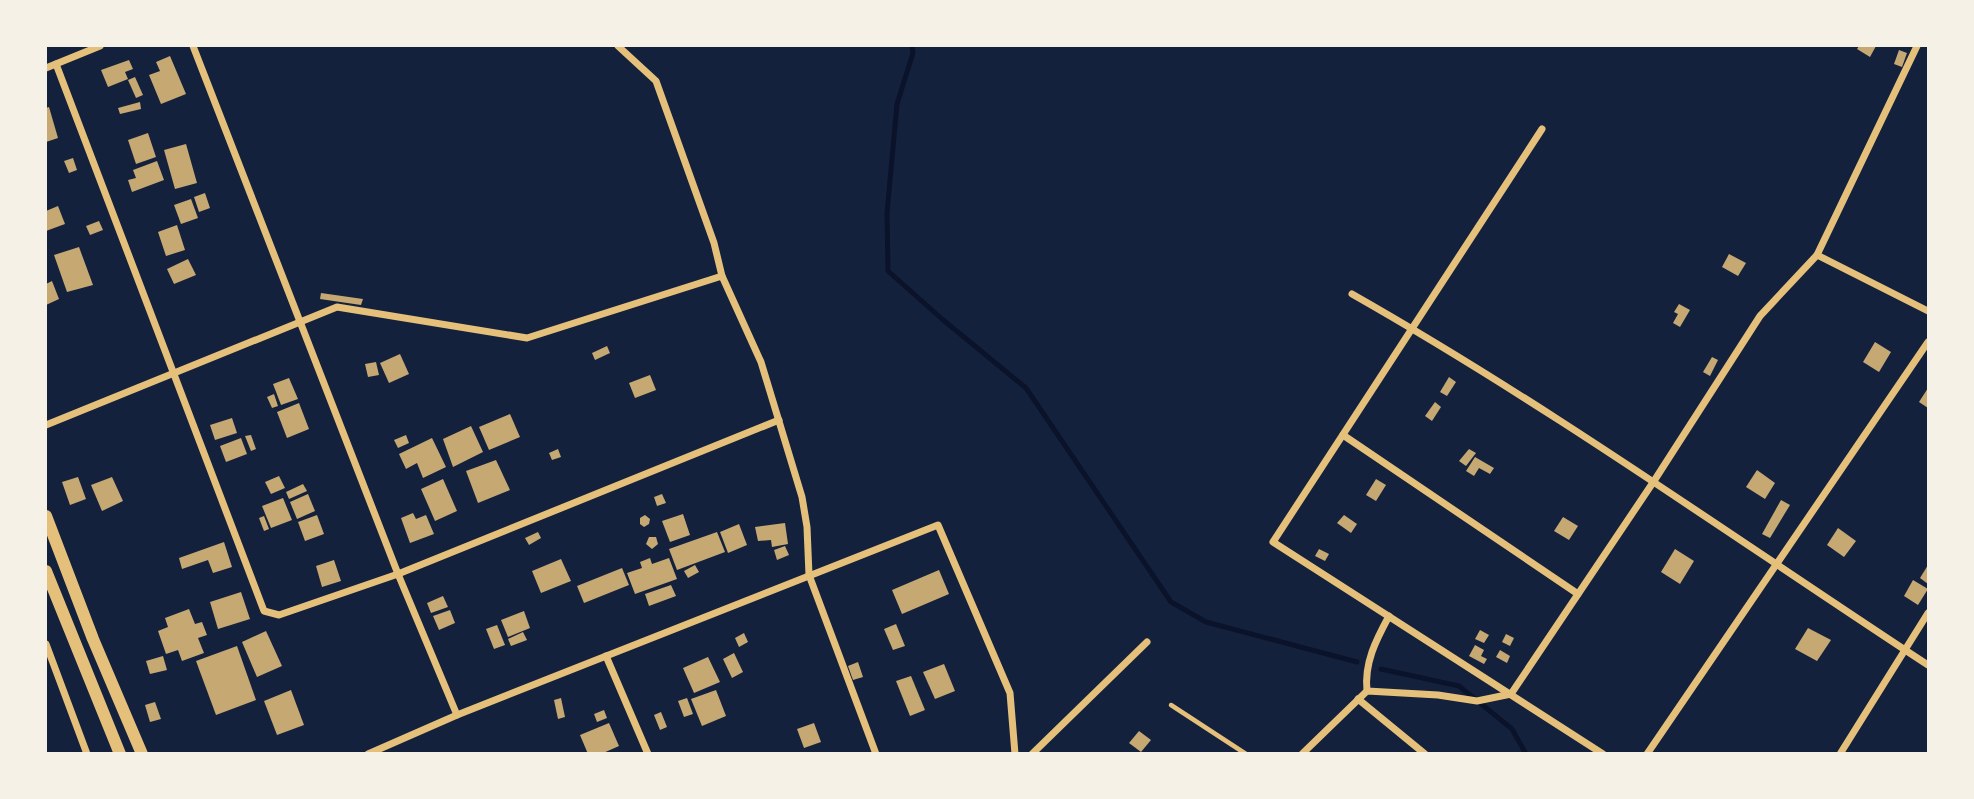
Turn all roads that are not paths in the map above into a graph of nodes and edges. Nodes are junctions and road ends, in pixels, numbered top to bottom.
1 (100, 46) edge
2 (193, 46) edge
3 (618, 46) edge
4 (1917, 46) edge
5 (56, 64) junction
6 (46, 68) edge
7 (1542, 129) dead end
8 (1817, 255) junction
9 (722, 276) junction
10 (1352, 294) dead end
11 (1928, 311) edge
12 (301, 321) junction
13 (1412, 328) junction
14 (1928, 342) edge
15 (173, 372) junction
16 (779, 420) junction
17 (46, 425) edge
18 (1343, 436) junction
19 (1654, 481) junction
20 (46, 516) edge
21 (1776, 565) junction
22 (46, 571) edge
23 (398, 574) junction
24 (809, 575) junction
25 (1578, 594) junction
26 (83, 612) junction
27 (1928, 613) edge
28 (1389, 616) junction
29 (64, 618) junction
30 (1147, 642) dead end
31 (46, 644) edge
32 (1905, 650) junction
33 (606, 656) junction
34 (1928, 665) edge
35 (1367, 691) junction
36 (1511, 694) junction
37 (1358, 699) junction
38 (1171, 705) dead end
39 (457, 715) junction
40 (87, 754) edge
41 (120, 754) edge
42 (142, 754) edge
43 (368, 754) edge
44 (648, 754) edge
45 (876, 754) edge
46 (1015, 754) edge
47 (1032, 754) edge
48 (1246, 754) edge
49 (1301, 754) edge
50 (1425, 754) edge
51 (1602, 754) edge
52 (1647, 754) edge
53 (1840, 754) edge

1 - 5 street
2 - 12 street
3 - 9 street
4 - 8 street
5 - 6 street
5 - 15 street
7 - 13 street
8 - 11 street
8 - 19 street
9 - 12 street
9 - 16 street
10 - 13 street
12 - 15 street
12 - 23 street
13 - 18 street
13 - 19 street
14 - 21 street
15 - 17 street
15 - 23 street
16 - 23 street
16 - 24 street
18 - 25 street
18 - 28 street
19 - 21 street
19 - 25 street
20 - 26 main road
21 - 32 street
21 - 52 street
22 - 29 main road
23 - 39 street
24 - 33 street
24 - 45 street
24 - 46 street
25 - 36 street
26 - 29 main road
26 - 42 main road
27 - 32 street
28 - 35 street
28 - 36 street
29 - 41 main road
30 - 47 street
31 - 40 street
32 - 34 street
32 - 53 street
33 - 39 street
33 - 44 street
35 - 36 street
35 - 37 street
36 - 51 street
37 - 49 street
37 - 50 street
38 - 48 lane
39 - 43 street

